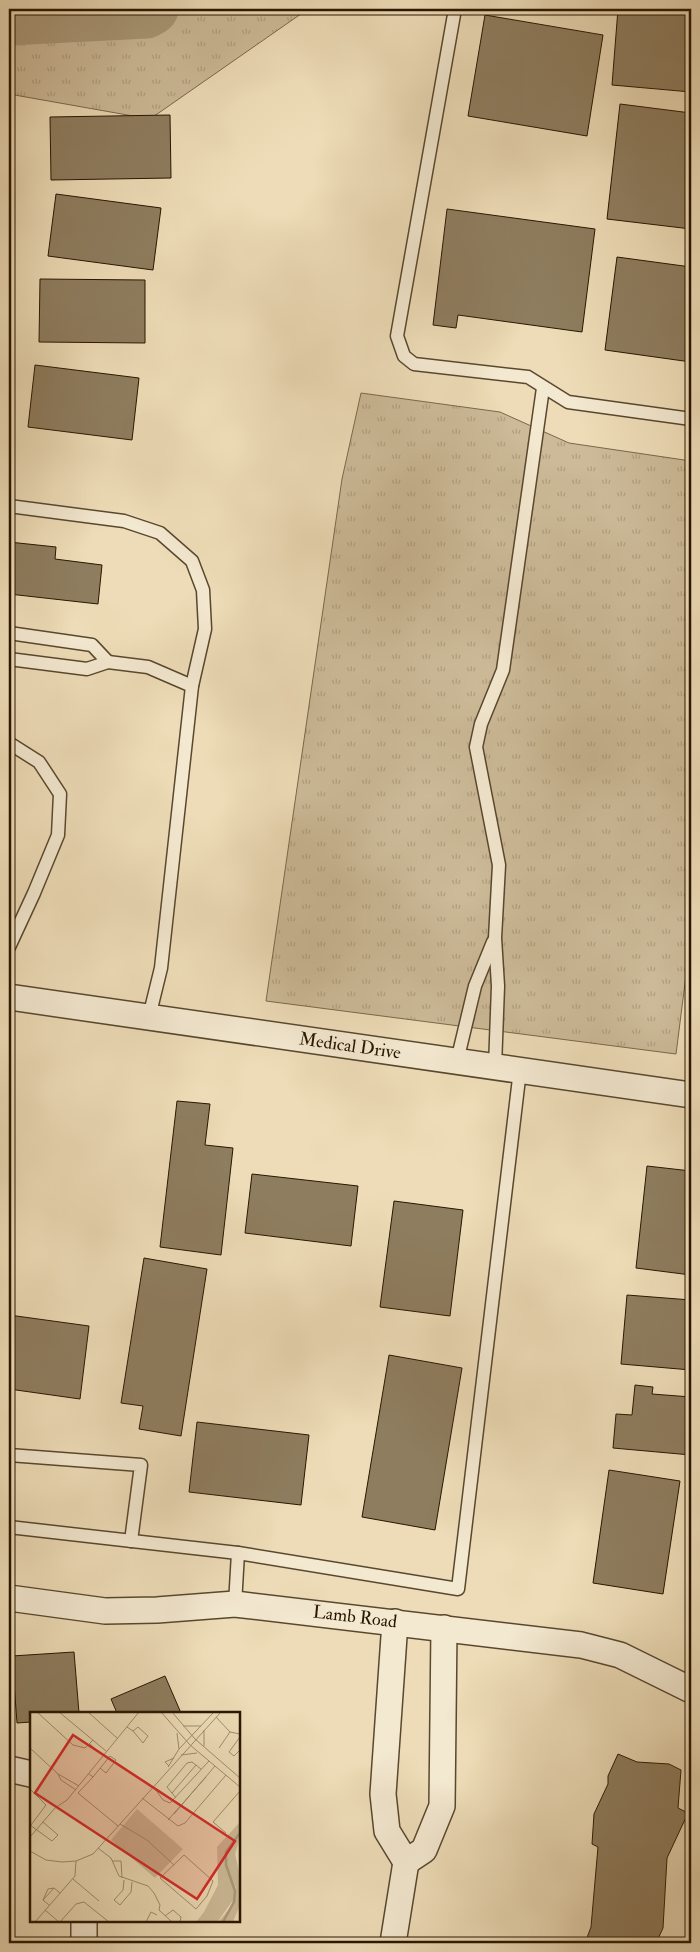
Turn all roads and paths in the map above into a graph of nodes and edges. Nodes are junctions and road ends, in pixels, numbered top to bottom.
1 (455, 9) edge
2 (543, 388) junction
3 (691, 419) edge
4 (9, 506) edge
5 (9, 633) edge
6 (9, 659) edge
7 (108, 662) junction
8 (192, 686) junction
9 (9, 744) edge
10 (495, 938) junction
11 (9, 947) edge
12 (9, 997) edge
13 (149, 1017) junction
14 (457, 1061) junction
15 (495, 1067) junction
16 (520, 1070) junction
17 (691, 1095) edge
18 (9, 1455) edge
19 (9, 1527) edge
20 (131, 1540) junction
21 (238, 1553) junction
22 (9, 1598) edge
23 (235, 1604) junction
24 (395, 1622) junction
25 (444, 1628) junction
26 (691, 1690) edge
27 (9, 1769) edge
28 (30, 1774) edge
29 (406, 1862) junction
30 (84, 1922) edge
31 (84, 1943) edge
32 (393, 1943) edge

1 - 2 lane
2 - 3 lane
2 - 10 lane
4 - 8 lane
5 - 7 lane
6 - 7 lane
7 - 8 lane
8 - 13 lane
9 - 11 lane
10 - 14 lane
10 - 15 lane
12 - 13 street, Medical Drive
13 - 14 street, Medical Drive
14 - 15 street, Medical Drive
15 - 16 street, Medical Drive
16 - 17 street, Medical Drive
16 - 21 lane
18 - 20 lane
19 - 20 lane
20 - 21 lane
21 - 23 lane
22 - 23 street, Lamb Road
23 - 24 street, Lamb Road
24 - 25 street, Lamb Road
24 - 29 street
25 - 26 street, Lamb Road
25 - 29 street
27 - 28 street
29 - 32 street
30 - 31 street

